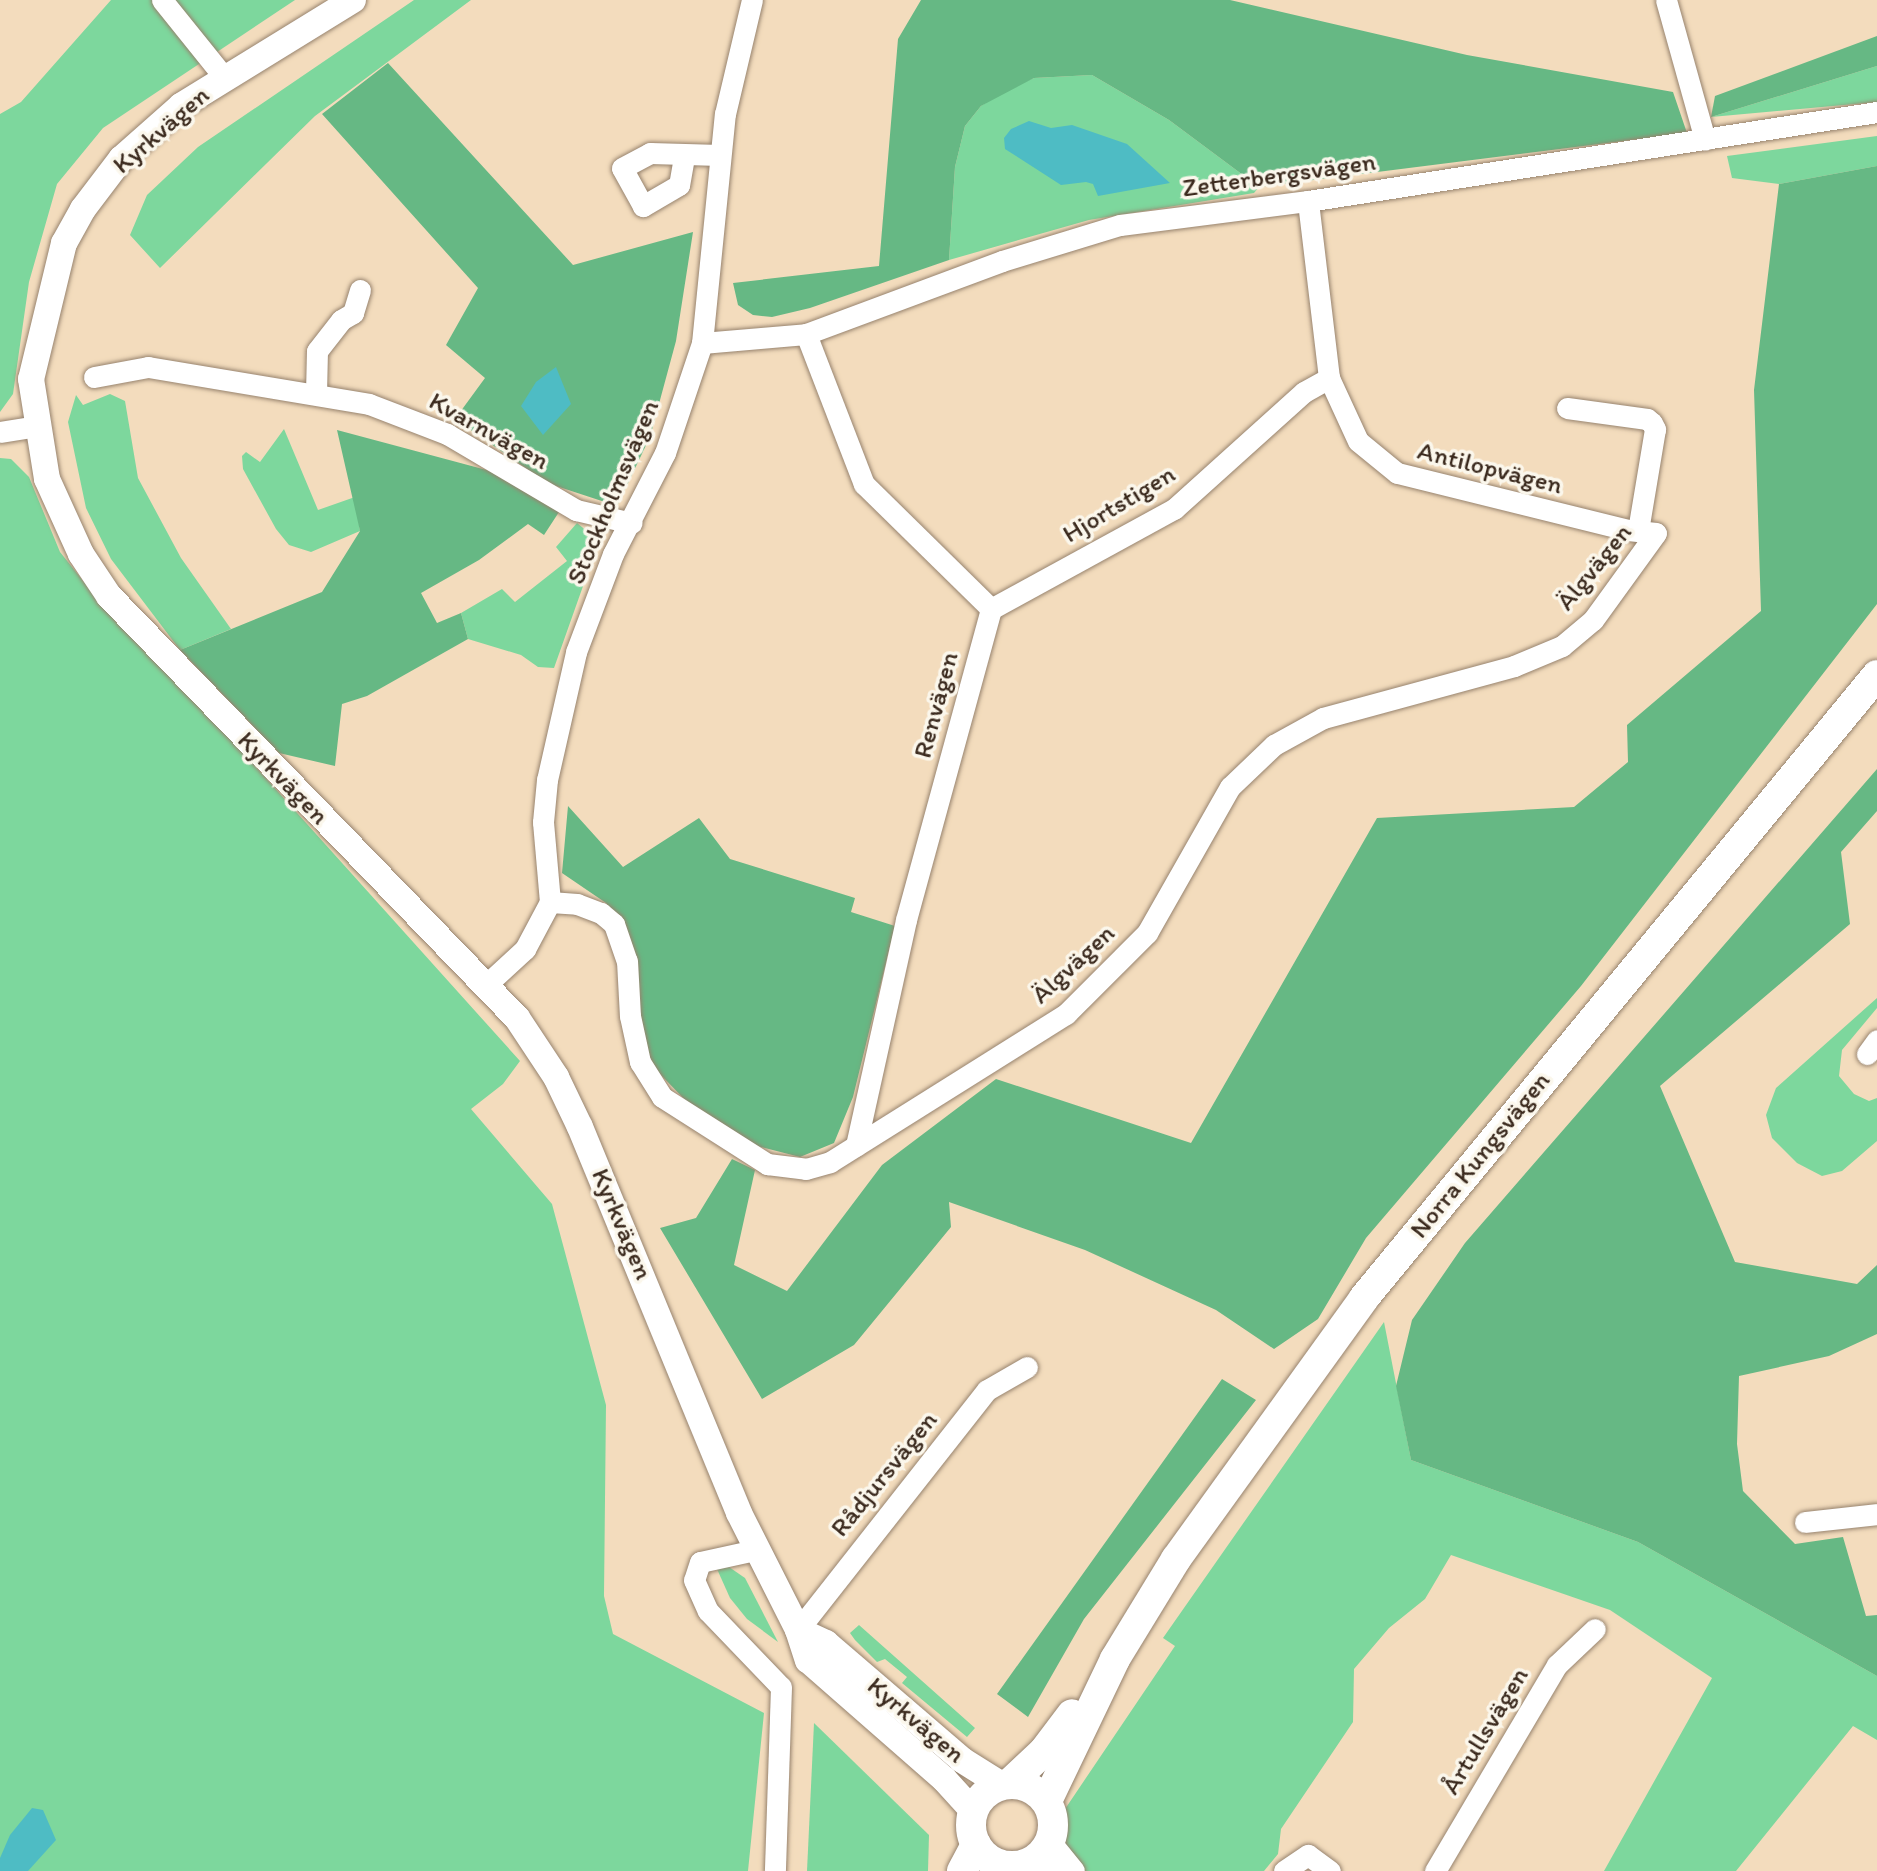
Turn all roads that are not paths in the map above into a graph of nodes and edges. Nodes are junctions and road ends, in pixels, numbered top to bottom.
1 (162, 0) edge
2 (353, 0) edge
3 (752, 0) edge
4 (1666, 0) edge
5 (224, 77) junction
6 (1877, 112) edge
7 (1705, 140) junction
8 (720, 155) junction
9 (684, 157) dead end
10 (1308, 201) junction
11 (360, 290) dead end
12 (806, 334) junction
13 (702, 343) junction
14 (94, 377) dead end
15 (1329, 378) junction
16 (316, 394) junction
17 (1567, 408) dead end
18 (36, 426) junction
19 (0, 432) edge
20 (632, 523) junction
21 (1647, 532) junction
22 (991, 609) junction
23 (1877, 676) edge
24 (550, 902) junction
25 (487, 984) junction
26 (856, 1146) junction
27 (1027, 1367) dead end
28 (1877, 1514) edge
29 (1805, 1522) dead end
30 (755, 1550) junction
31 (1595, 1629) dead end
32 (798, 1630) junction
33 (1115, 1658) junction
34 (1005, 1784) junction
35 (1047, 1801) junction
36 (973, 1811) junction
37 (969, 1858) edge
38 (1022, 1860) edge
39 (775, 1871) edge
40 (1064, 1871) edge
41 (1074, 1871) edge
42 (1284, 1871) edge
43 (1330, 1871) edge
44 (1435, 1871) edge

1 - 5 street
2 - 5 street, Kyrkvägen
3 - 8 street, Stockholmsvägen
4 - 7 street
5 - 18 street, Kyrkvägen
6 - 7 street, Zetterbergsvägen
7 - 10 street, Zetterbergsvägen
8 - 9 street
8 - 13 street, Stockholmsvägen
10 - 12 street, Zetterbergsvägen
10 - 15 street, Antilopvägen
11 - 16 street
12 - 13 street, Zetterbergsvägen
12 - 22 street
13 - 20 street, Stockholmsvägen
14 - 16 street, Kvarnvägen
15 - 21 street, Antilopvägen
15 - 22 street, Hjortstigen
16 - 20 street, Kvarnvägen
17 - 21 street
18 - 19 street
18 - 25 street, Kyrkvägen
20 - 24 street, Stockholmsvägen
21 - 26 street, Älgvägen
22 - 26 street, Renvägen
23 - 33 main road, Norra Kungsvägen
24 - 25 street
24 - 26 street, Älgvägen
25 - 30 street, Kyrkvägen
27 - 32 street, Rådjursvägen
28 - 29 street
30 - 32 street, Kyrkvägen
30 - 39 street
31 - 44 street, Årtullsvägen
32 - 34 street, Kyrkvägen
32 - 36 street, Kyrkvägen
33 - 34 main road, Norra Kungsvägen
33 - 35 main road, Norra Kungsvägen
34 - 35 main road
34 - 36 main road
35 - 38 main road
36 - 37 main road
37 - 38 main road
38 - 40 street
38 - 41 street
42 - 43 street

